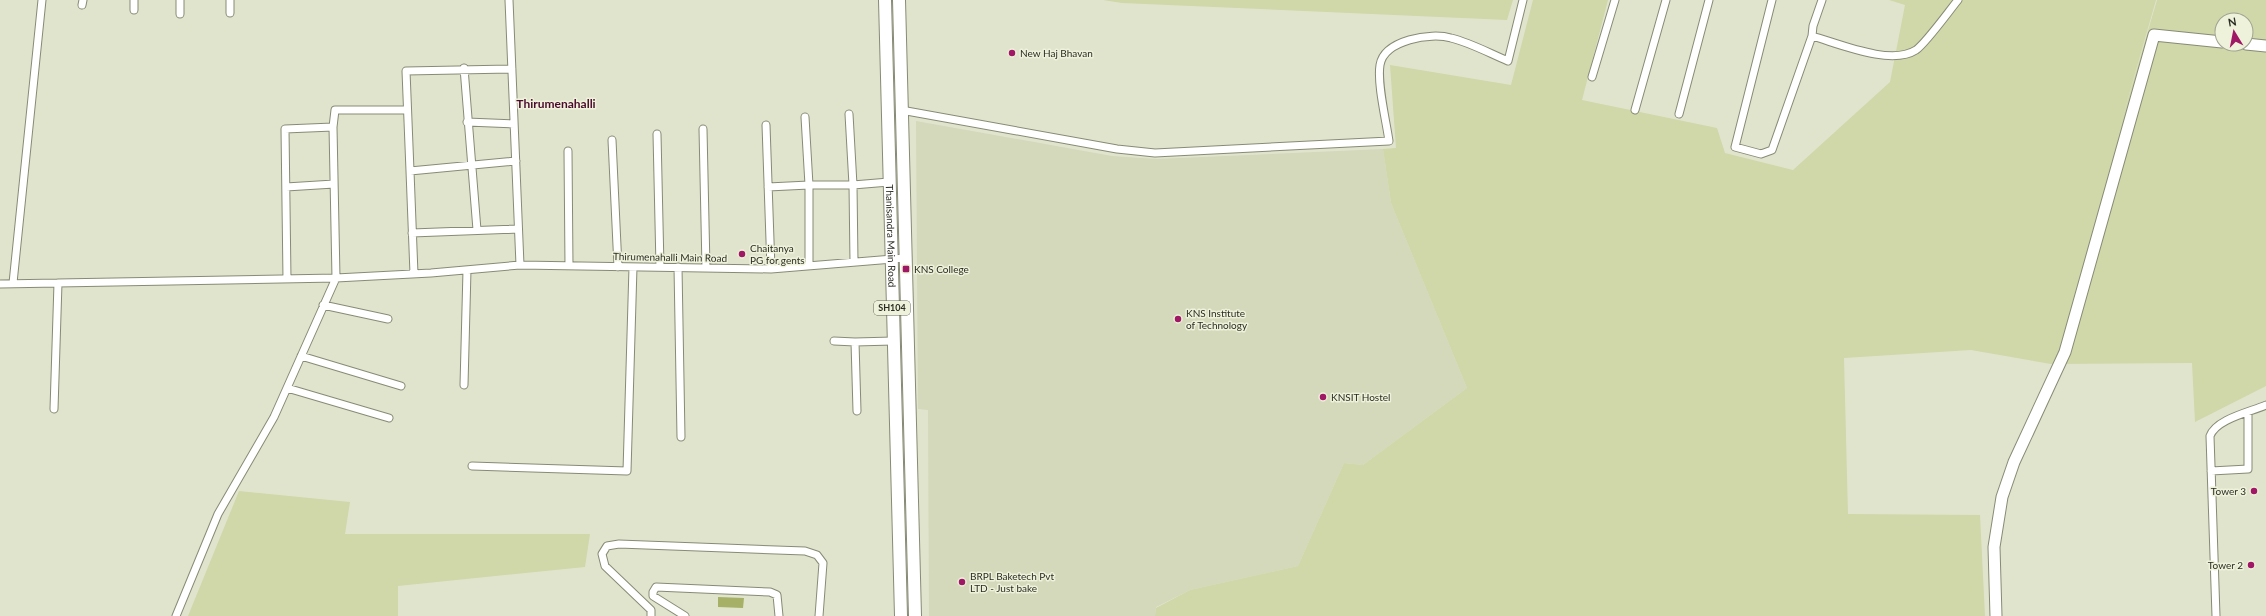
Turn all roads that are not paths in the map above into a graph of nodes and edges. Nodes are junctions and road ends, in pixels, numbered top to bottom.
1 (42, 0) edge
2 (134, 0) edge
3 (180, 0) edge
4 (230, 0) edge
5 (509, 0) edge
6 (884, 0) edge
7 (898, 0) edge
8 (1523, 0) edge
9 (1614, 0) edge
10 (1666, 0) edge
11 (1709, 0) edge
12 (1772, 0) edge
13 (1822, 0) edge
14 (1958, 0) edge
15 (134, 10) dead end
16 (230, 13) dead end
17 (180, 14) dead end
18 (1812, 36) junction
19 (2214, 41) edge
20 (2254, 45) edge
21 (2266, 46) edge
22 (464, 68) junction
23 (512, 69) junction
24 (1592, 77) dead end
25 (408, 110) junction
26 (902, 110) junction
27 (1635, 110) dead end
28 (849, 114) dead end
29 (1679, 114) dead end
30 (805, 117) dead end
31 (467, 122) junction
32 (514, 124) junction
33 (766, 125) dead end
34 (333, 127) junction
35 (703, 129) dead end
36 (657, 134) dead end
37 (612, 140) dead end
38 (568, 152) dead end
39 (516, 162) junction
40 (471, 166) junction
41 (410, 171) junction
42 (889, 182) junction
43 (334, 184) junction
44 (809, 185) junction
45 (852, 185) junction
46 (286, 187) junction
47 (768, 187) junction
48 (518, 229) junction
49 (477, 230) junction
50 (412, 234) junction
51 (905, 258) junction
52 (892, 259) junction
53 (854, 262) junction
54 (520, 265) junction
55 (809, 265) junction
56 (569, 266) junction
57 (618, 266) junction
58 (633, 267) junction
59 (660, 267) junction
60 (678, 267) junction
61 (706, 268) junction
62 (771, 269) junction
63 (467, 270) junction
64 (414, 274) junction
65 (336, 278) junction
66 (286, 279) junction
67 (13, 283) junction
68 (58, 283) junction
69 (0, 284) edge
70 (324, 305) junction
71 (388, 319) dead end
72 (834, 341) dead end
73 (893, 341) junction
74 (855, 342) junction
75 (301, 356) junction
76 (464, 385) dead end
77 (401, 386) dead end
78 (287, 388) junction
79 (2266, 405) edge
80 (54, 409) dead end
81 (857, 411) dead end
82 (2248, 413) junction
83 (389, 418) dead end
84 (681, 437) dead end
85 (472, 466) dead end
86 (2210, 470) junction
87 (176, 616) edge
88 (651, 616) edge
89 (685, 616) edge
90 (779, 616) edge
91 (819, 616) edge
92 (901, 616) edge
93 (915, 616) edge
94 (1996, 616) edge
95 (2216, 616) edge

1 - 67 street
2 - 15 street
3 - 17 street
4 - 16 street
5 - 23 street
6 - 42 main road, Thanisandra Main Road / SH104
7 - 26 main road, Thanisandra Main Road / SH104
8 - 26 street
9 - 24 street
10 - 27 street
11 - 29 street
12 - 18 street
13 - 18 street
14 - 18 street
19 - 94 street
20 - 21 street
22 - 23 street
22 - 25 street
22 - 31 street
23 - 32 street
25 - 34 street
25 - 41 street
26 - 51 main road, Thanisandra Main Road / SH104
28 - 45 street
30 - 44 street
31 - 32 street
31 - 40 street
32 - 39 street
33 - 47 street
34 - 43 street
34 - 46 street
35 - 61 street
36 - 59 street
37 - 57 street
38 - 56 street
39 - 40 street
39 - 48 street
40 - 41 street
40 - 49 street
41 - 50 street
42 - 45 street
42 - 52 main road, Thanisandra Main Road / SH104
43 - 46 street
43 - 65 street
44 - 45 street
44 - 47 street
44 - 55 street
45 - 53 street
46 - 66 street
47 - 62 street
48 - 49 street
48 - 54 street
49 - 50 street
50 - 64 street
51 - 52 street, Thirumenahalli Main Road
51 - 93 main road, Thanisandra Main Road / SH104
52 - 53 street, Thirumenahalli Main Road
52 - 73 main road, Thanisandra Main Road / SH104
53 - 55 street, Thirumenahalli Main Road
54 - 56 street, Thirumenahalli Main Road
54 - 63 street, Thirumenahalli Main Road
55 - 62 street, Thirumenahalli Main Road
56 - 57 street, Thirumenahalli Main Road
57 - 58 street, Thirumenahalli Main Road
58 - 59 street, Thirumenahalli Main Road
58 - 85 street
59 - 60 street, Thirumenahalli Main Road
60 - 61 street, Thirumenahalli Main Road
60 - 84 street
61 - 62 street, Thirumenahalli Main Road
63 - 64 street, Thirumenahalli Main Road
63 - 76 street
64 - 65 street, Thirumenahalli Main Road
65 - 66 street, Thirumenahalli Main Road
65 - 70 street
66 - 68 street, Thirumenahalli Main Road
67 - 68 street, Thirumenahalli Main Road
67 - 69 street, Thirumenahalli Main Road
68 - 80 street
70 - 71 street
70 - 75 street
72 - 74 street
73 - 74 street
73 - 92 main road, Thanisandra Main Road / SH104
74 - 81 street
75 - 77 street
75 - 78 street
78 - 83 street
78 - 87 street
79 - 82 street
82 - 86 street
82 - 86 street
86 - 95 street
88 - 91 street
89 - 90 street

